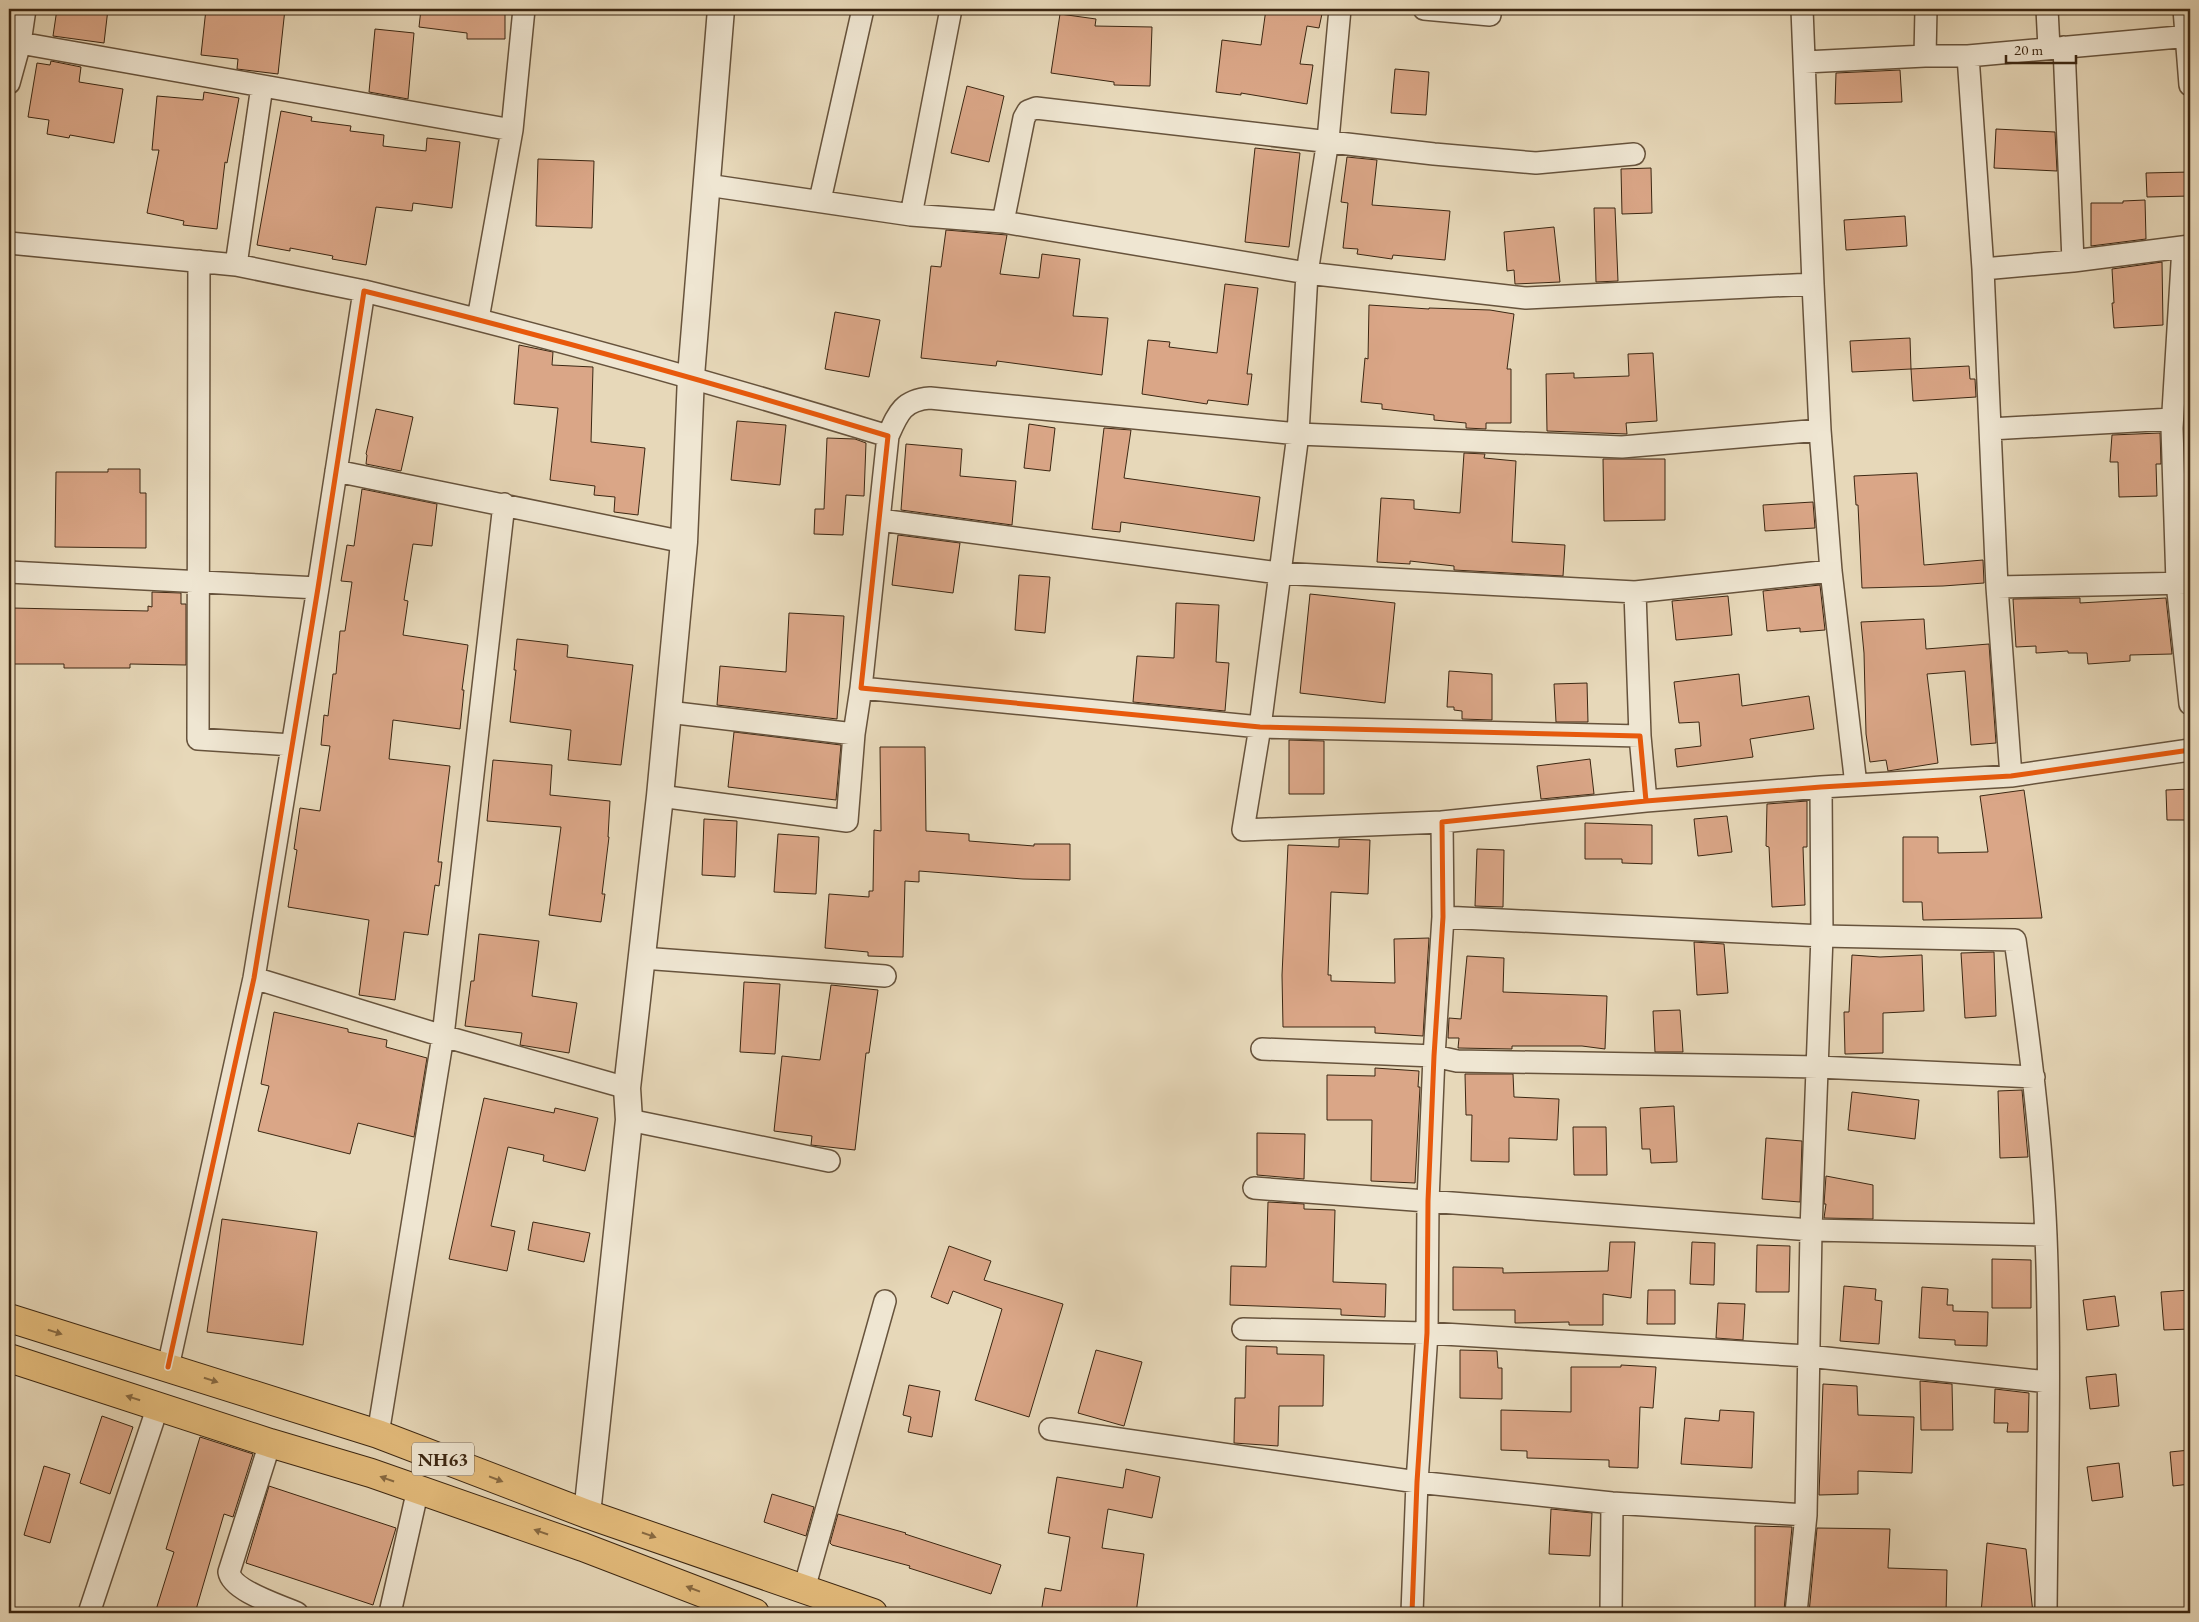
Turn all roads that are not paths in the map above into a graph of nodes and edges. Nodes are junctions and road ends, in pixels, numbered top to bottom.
1 (25, 9) edge
2 (524, 9) edge
3 (721, 9) edge
4 (863, 9) edge
5 (950, 9) edge
6 (1340, 9) edge
7 (1424, 9) edge
8 (1802, 9) edge
9 (1926, 9) edge
10 (2047, 9) edge
11 (2184, 9) edge
12 (1490, 15) dead end
13 (2188, 37) edge
14 (20, 43) junction
15 (2056, 48) junction
16 (1925, 56) junction
17 (1968, 56) junction
18 (1805, 62) junction
19 (9, 83) edge
20 (2190, 85) edge
21 (262, 86) junction
22 (512, 130) junction
23 (1328, 140) junction
24 (1634, 154) dead end
25 (707, 185) junction
26 (820, 200) junction
27 (911, 215) junction
28 (1003, 222) junction
29 (9, 243) edge
30 (2187, 246) edge
31 (199, 261) junction
32 (2072, 261) junction
33 (236, 265) junction
34 (1983, 269) junction
35 (1308, 273) junction
36 (1813, 284) junction
37 (364, 291) junction
38 (478, 319) junction
39 (692, 376) junction
40 (2178, 425) edge
41 (1990, 429) junction
42 (1820, 430) junction
43 (1298, 434) junction
44 (888, 436) junction
45 (336, 471) junction
46 (504, 504) junction
47 (880, 520) junction
48 (684, 542) junction
49 (1831, 571) junction
50 (9, 572) edge
51 (1278, 573) junction
52 (197, 582) junction
53 (2184, 583) edge
54 (1997, 587) junction
55 (318, 588) junction
56 (1634, 592) junction
57 (861, 688) junction
58 (2190, 704) edge
59 (668, 712) junction
60 (1260, 726) junction
61 (854, 734) junction
62 (1640, 736) junction
63 (292, 745) junction
64 (2190, 750) edge
65 (2011, 776) junction
66 (1856, 785) junction
67 (1821, 787) junction
68 (660, 796) junction
69 (1646, 801) junction
70 (1442, 822) junction
71 (1443, 917) junction
72 (1822, 936) junction
73 (642, 958) junction
74 (885, 976) dead end
75 (254, 978) junction
76 (443, 1036) junction
77 (1262, 1049) dead end
78 (1434, 1056) junction
79 (1818, 1067) junction
80 (2034, 1077) junction
81 (627, 1088) junction
82 (629, 1120) junction
83 (829, 1161) dead end
84 (1254, 1188) dead end
85 (1428, 1201) junction
86 (1811, 1230) junction
87 (2046, 1236) junction
88 (885, 1301) dead end
89 (9, 1318) edge
90 (1243, 1329) dead end
91 (1428, 1333) junction
92 (1808, 1356) junction
93 (9, 1358) edge
94 (168, 1367) junction
95 (2048, 1382) junction
96 (158, 1406) junction
97 (1050, 1429) dead end
98 (378, 1434) junction
99 (270, 1443) junction
100 (1417, 1482) junction
101 (418, 1489) junction
102 (1612, 1503) junction
103 (587, 1514) junction
104 (1806, 1515) junction
105 (804, 1589) junction
106 (89, 1613) edge
107 (297, 1613) edge
108 (390, 1613) edge
109 (755, 1613) edge
110 (873, 1613) edge
111 (1412, 1613) edge
112 (1611, 1613) edge
113 (1796, 1613) edge
114 (2046, 1613) edge

1 - 14 street
2 - 22 street
3 - 25 street
4 - 26 street
5 - 27 street
6 - 23 street
7 - 12 street
8 - 18 street
9 - 16 street
10 - 15 street
11 - 13 street
13 - 15 street
13 - 20 street
14 - 19 street
14 - 21 street
15 - 17 street
15 - 32 street
16 - 17 street
16 - 18 street
17 - 34 street
18 - 36 street
21 - 22 street
21 - 33 street
22 - 38 street
23 - 24 street
23 - 28 street
23 - 35 street
25 - 26 street
25 - 39 street
26 - 27 street
27 - 28 street
28 - 35 street
29 - 31 street
30 - 32 street
30 - 40 street
31 - 33 street
31 - 52 street
32 - 34 street
33 - 37 street
34 - 41 street
35 - 36 street
35 - 43 street
36 - 42 street
37 - 38 street
37 - 45 street
38 - 39 street
39 - 44 street
39 - 48 street
40 - 41 street
40 - 53 street
41 - 54 street
42 - 43 street
42 - 49 street
43 - 44 street
43 - 51 street
44 - 47 street
45 - 46 street
45 - 55 street
46 - 48 street
46 - 76 street
47 - 51 street
47 - 57 street
48 - 59 street
49 - 56 street
49 - 66 street
50 - 52 street
51 - 56 street
51 - 60 street
52 - 55 street
52 - 63 street
53 - 54 street
53 - 58 street
54 - 65 street
55 - 63 street
56 - 62 street
57 - 60 street
57 - 61 street
59 - 61 street
59 - 68 street
60 - 62 street
60 - 70 street
61 - 68 street
62 - 69 street
63 - 75 street
64 - 65 street
65 - 66 street
66 - 67 street
67 - 69 street
67 - 72 street
68 - 73 street
69 - 70 street
70 - 71 street
71 - 72 street
71 - 78 street
72 - 79 street
72 - 80 street
73 - 74 street
73 - 81 street
75 - 76 street
75 - 94 street
76 - 81 street
76 - 98 street
77 - 78 street
78 - 79 street
78 - 85 street
79 - 80 street
79 - 86 street
80 - 87 street
81 - 82 street
82 - 83 street
82 - 103 street
84 - 85 street
85 - 86 street
85 - 91 street
86 - 87 street
86 - 92 street
87 - 95 street
88 - 105 street
89 -> 94 highway, NH63
90 - 91 street
91 - 92 street
91 - 100 street
92 - 95 street
92 - 104 street
96 -> 93 highway, NH63
94 -> 98 highway, NH63
95 - 114 street
96 - 99 highway, NH63
96 - 106 street
97 - 100 street
98 -> 103 highway, NH63
101 -> 99 highway, NH63
99 - 107 street
100 - 102 street
100 - 111 street
101 - 108 street
109 -> 101 highway, NH63
102 - 104 street
102 - 112 street
103 -> 105 highway, NH63
104 - 113 street
105 - 110 highway, NH63

